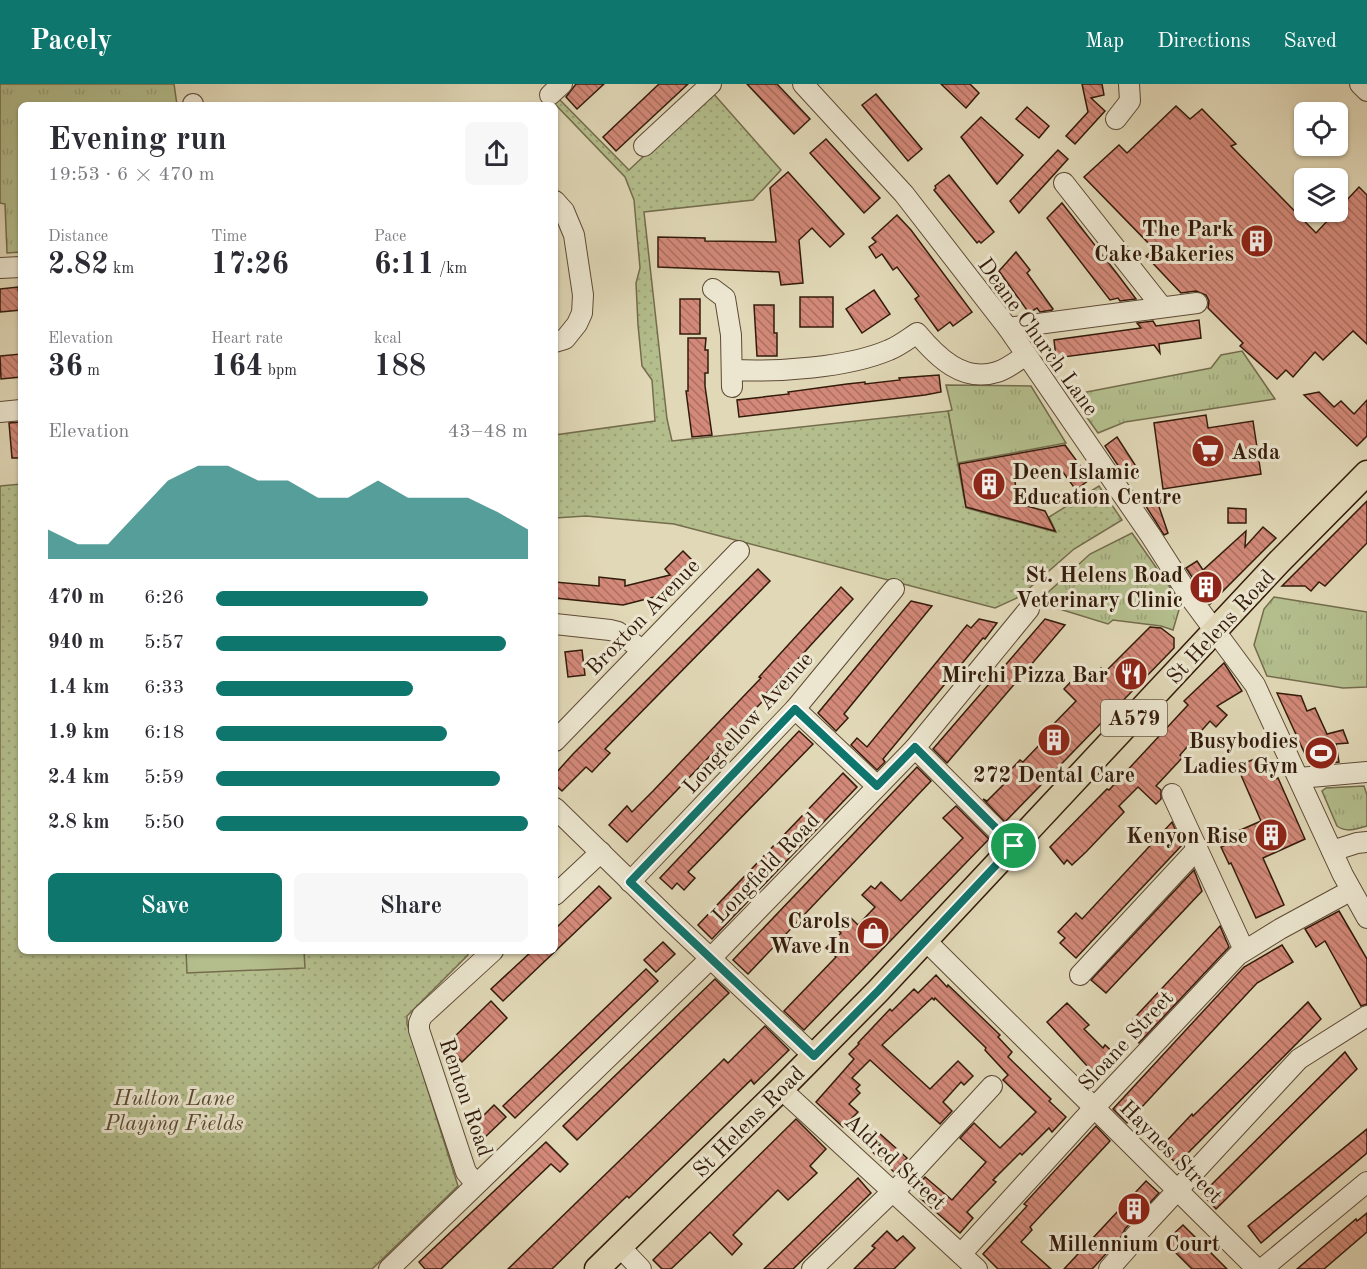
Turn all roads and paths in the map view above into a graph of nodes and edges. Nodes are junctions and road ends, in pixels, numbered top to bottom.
1 (711, 84) edge
2 (803, 84) edge
3 (1129, 84) edge
4 (1360, 84) edge
5 (1367, 91) edge
6 (1116, 119) dead end
7 (644, 146) dead end
8 (1064, 183) dead end
9 (558, 204) edge
10 (18, 267) edge
11 (0, 268) edge
12 (725, 292) dead end
13 (1197, 303) dead end
14 (1162, 307) junction
15 (1008, 328) junction
16 (558, 341) edge
17 (1026, 355) junction
18 (18, 410) edge
19 (0, 412) edge
20 (1367, 473) edge
21 (739, 550) dead end
22 (894, 589) dead end
23 (1029, 609) dead end
24 (558, 624) edge
25 (1215, 632) junction
26 (642, 650) junction
27 (795, 709) junction
28 (558, 738) edge
29 (915, 747) junction
30 (1367, 772) edge
31 (1299, 778) junction
32 (877, 786) junction
33 (1172, 794) dead end
34 (558, 811) edge
35 (1367, 842) edge
36 (1014, 846) junction
37 (1197, 849) junction
38 (1332, 851) junction
39 (601, 852) junction
40 (630, 882) junction
41 (1350, 891) junction
42 (558, 892) edge
43 (1367, 918) edge
44 (925, 940) junction
45 (1244, 950) junction
46 (491, 954) edge
47 (710, 958) junction
48 (1080, 975) dead end
49 (1367, 1016) edge
50 (814, 1056) junction
51 (992, 1086) dead end
52 (781, 1089) junction
53 (1094, 1108) junction
54 (1367, 1182) edge
55 (476, 1184) junction
56 (894, 1191) junction
57 (1177, 1191) junction
58 (620, 1247) junction
59 (961, 1254) junction
60 (390, 1269) edge
61 (597, 1269) edge
62 (641, 1269) edge
63 (812, 1269) edge
64 (977, 1269) edge
65 (1109, 1269) edge
66 (1257, 1269) edge
67 (1262, 1269) edge

1 - 7 street
2 - 15 street, Deane Church Lane
3 - 6 street
4 - 5 street
8 - 14 street
9 - 16 street
10 - 11 street
12 - 17 street
13 - 14 street
14 - 15 street
15 - 17 street, Deane Church Lane
17 - 25 street, Deane Church Lane
18 - 19 street
20 - 25 main road, St Helens Road / A579
21 - 26 street, Broxton Avenue
22 - 27 street, Longfellow Avenue
23 - 29 street, Longfield Road
24 - 26 street
25 - 31 street, Deane Church Lane
25 - 36 main road, St Helens Road / A579
26 - 28 street, Broxton Avenue
27 - 32 street
27 - 40 street, Longfellow Avenue
29 - 32 street, Longfield Road
29 - 36 street
30 - 31 street
31 - 38 street, Deane Church Lane
32 - 47 street, Longfield Road
33 - 37 street
34 - 39 street
35 - 38 street
36 - 44 main road, St Helens Road / A579
37 - 45 street
37 - 48 street
38 - 41 street, Deane Church Lane
39 - 40 street
39 - 42 street
40 - 47 street
41 - 43 street, Deane Church Lane
41 - 45 street, Sloane Street
44 - 50 main road, St Helens Road / A579
44 - 53 street, Haynes Street
45 - 53 street, Sloane Street
46 - 55 street, Renton Road
47 - 50 street
47 - 55 street, Longfield Road
49 - 57 street
50 - 52 main road, St Helens Road / A579
51 - 56 street
52 - 56 street, Aldred Street
52 - 58 main road, St Helens Road / A579
53 - 57 street, Haynes Street
53 - 59 street, Sloane Street
54 - 67 street
55 - 60 street, Longfield Road
56 - 59 street, Aldred Street
56 - 63 street
57 - 65 street
57 - 66 street, Haynes Street
58 - 61 main road, St Helens Road / A579
58 - 62 street
59 - 64 street, Aldred Street

